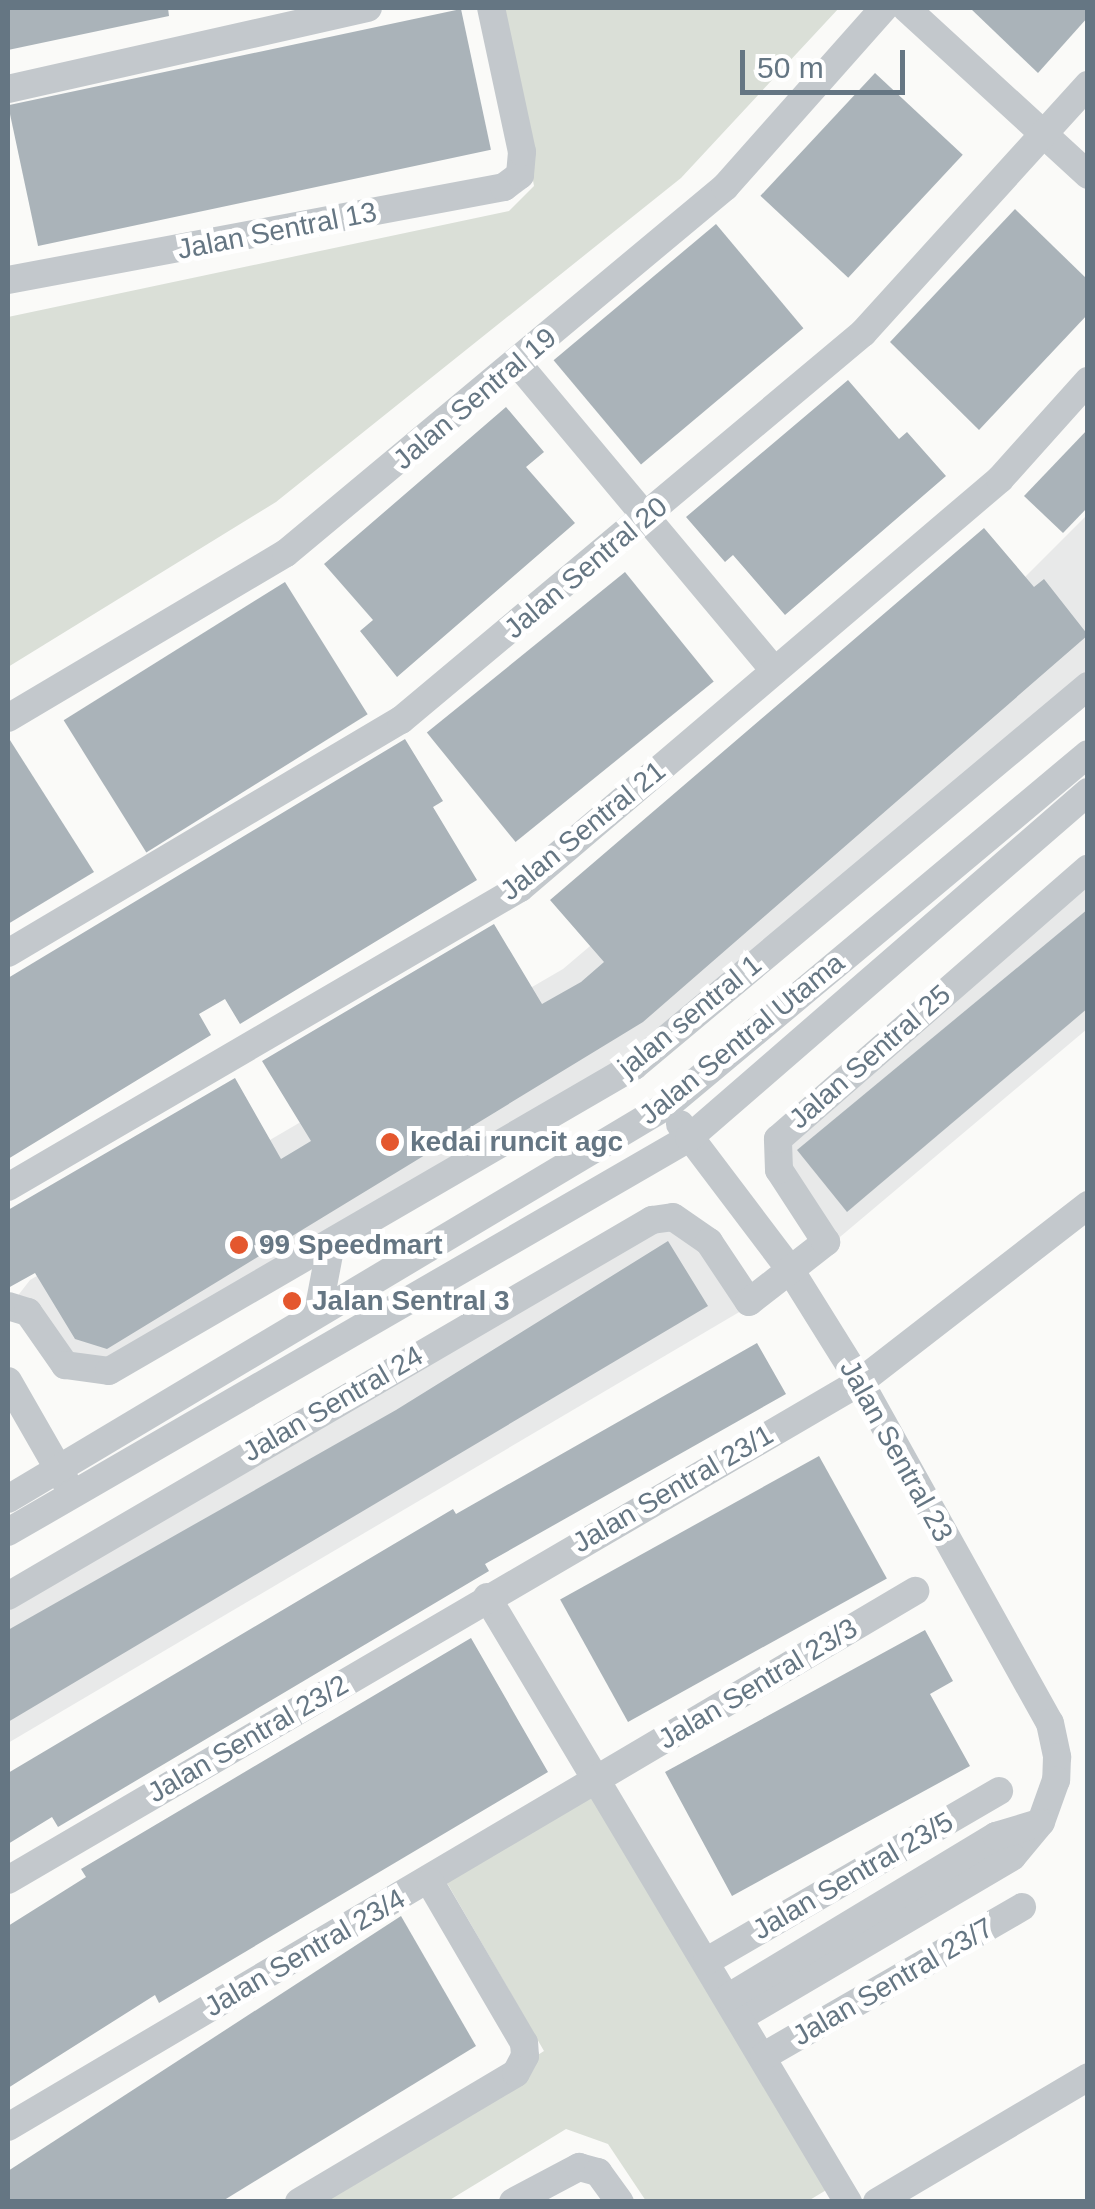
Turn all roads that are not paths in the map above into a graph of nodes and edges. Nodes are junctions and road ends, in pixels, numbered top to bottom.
1 (368, 8) edge
2 (491, 8) edge
3 (884, 8) edge
4 (906, 8) edge
5 (1088, 85) edge
6 (8, 89) edge
7 (1043, 133) junction
8 (1088, 175) edge
9 (8, 280) edge
10 (518, 364) junction
11 (1088, 381) edge
12 (646, 518) junction
13 (775, 671) junction
14 (1088, 686) edge
15 (8, 718) edge
16 (1088, 754) edge
17 (1088, 792) edge
18 (1088, 868) edge
19 (8, 953) edge
20 (668, 1105) junction
21 (689, 1138) junction
22 (8, 1187) edge
23 (1088, 1204) edge
24 (331, 1244) junction
25 (790, 1271) junction
26 (8, 1306) edge
27 (318, 1312) junction
28 (8, 1381) edge
29 (860, 1382) junction
30 (66, 1481) junction
31 (8, 1499) edge
32 (8, 1532) edge
33 (916, 1591) dead end
34 (8, 1596) edge
35 (488, 1596) junction
36 (600, 1778) junction
37 (999, 1790) dead end
38 (8, 1880) edge
39 (430, 1882) junction
40 (1022, 1907) dead end
41 (707, 1961) junction
42 (735, 2007) junction
43 (764, 2056) junction
44 (1088, 2077) edge
45 (8, 2126) edge
46 (299, 2202) edge
47 (513, 2202) edge
48 (620, 2202) edge
49 (848, 2202) edge
50 (877, 2202) edge

1 - 6 street
2 - 9 street, Jalan Sentral 13
3 - 10 street, Jalan Sentral 19
4 - 7 street
5 - 7 street, Jalan Sentral 20
7 - 8 street
7 - 12 street, Jalan Sentral 20
10 - 12 street
10 - 15 street, Jalan Sentral 19
11 - 13 street, Jalan Sentral 21
12 - 13 street
12 - 19 street, Jalan Sentral 20
13 - 22 street, Jalan Sentral 21
14 - 24 street, jalan sentral 1
16 - 20 street, Jalan Sentral Utama
17 - 21 street, Jalan Sentral Utama
18 - 25 street, Jalan Sentral 25
20 - 21 street, Jalan Sentral 23
20 - 27 street, Jalan Sentral Utama
21 - 25 street, Jalan Sentral 23
21 - 30 street, Jalan Sentral Utama
23 - 29 street, Jalan Sentral 23/1
24 - 26 street, jalan sentral 1
24 - 27 street
25 - 29 street, Jalan Sentral 23
25 - 34 street, Jalan Sentral 24
27 - 30 street, Jalan Sentral Utama
28 - 30 street
29 - 35 street, Jalan Sentral 23/1
29 - 42 street, Jalan Sentral 23
30 - 31 street, Jalan Sentral Utama
30 - 32 street, Jalan Sentral Utama
33 - 36 street, Jalan Sentral 23/3
35 - 36 street
35 - 38 street, Jalan Sentral 23/2
36 - 39 street, Jalan Sentral 23/4
36 - 41 street
37 - 41 street, Jalan Sentral 23/5
39 - 45 street, Jalan Sentral 23/4
39 - 46 street
40 - 43 street, Jalan Sentral 23/7
41 - 42 street
42 - 43 street
43 - 49 street
44 - 50 street
47 - 48 street

